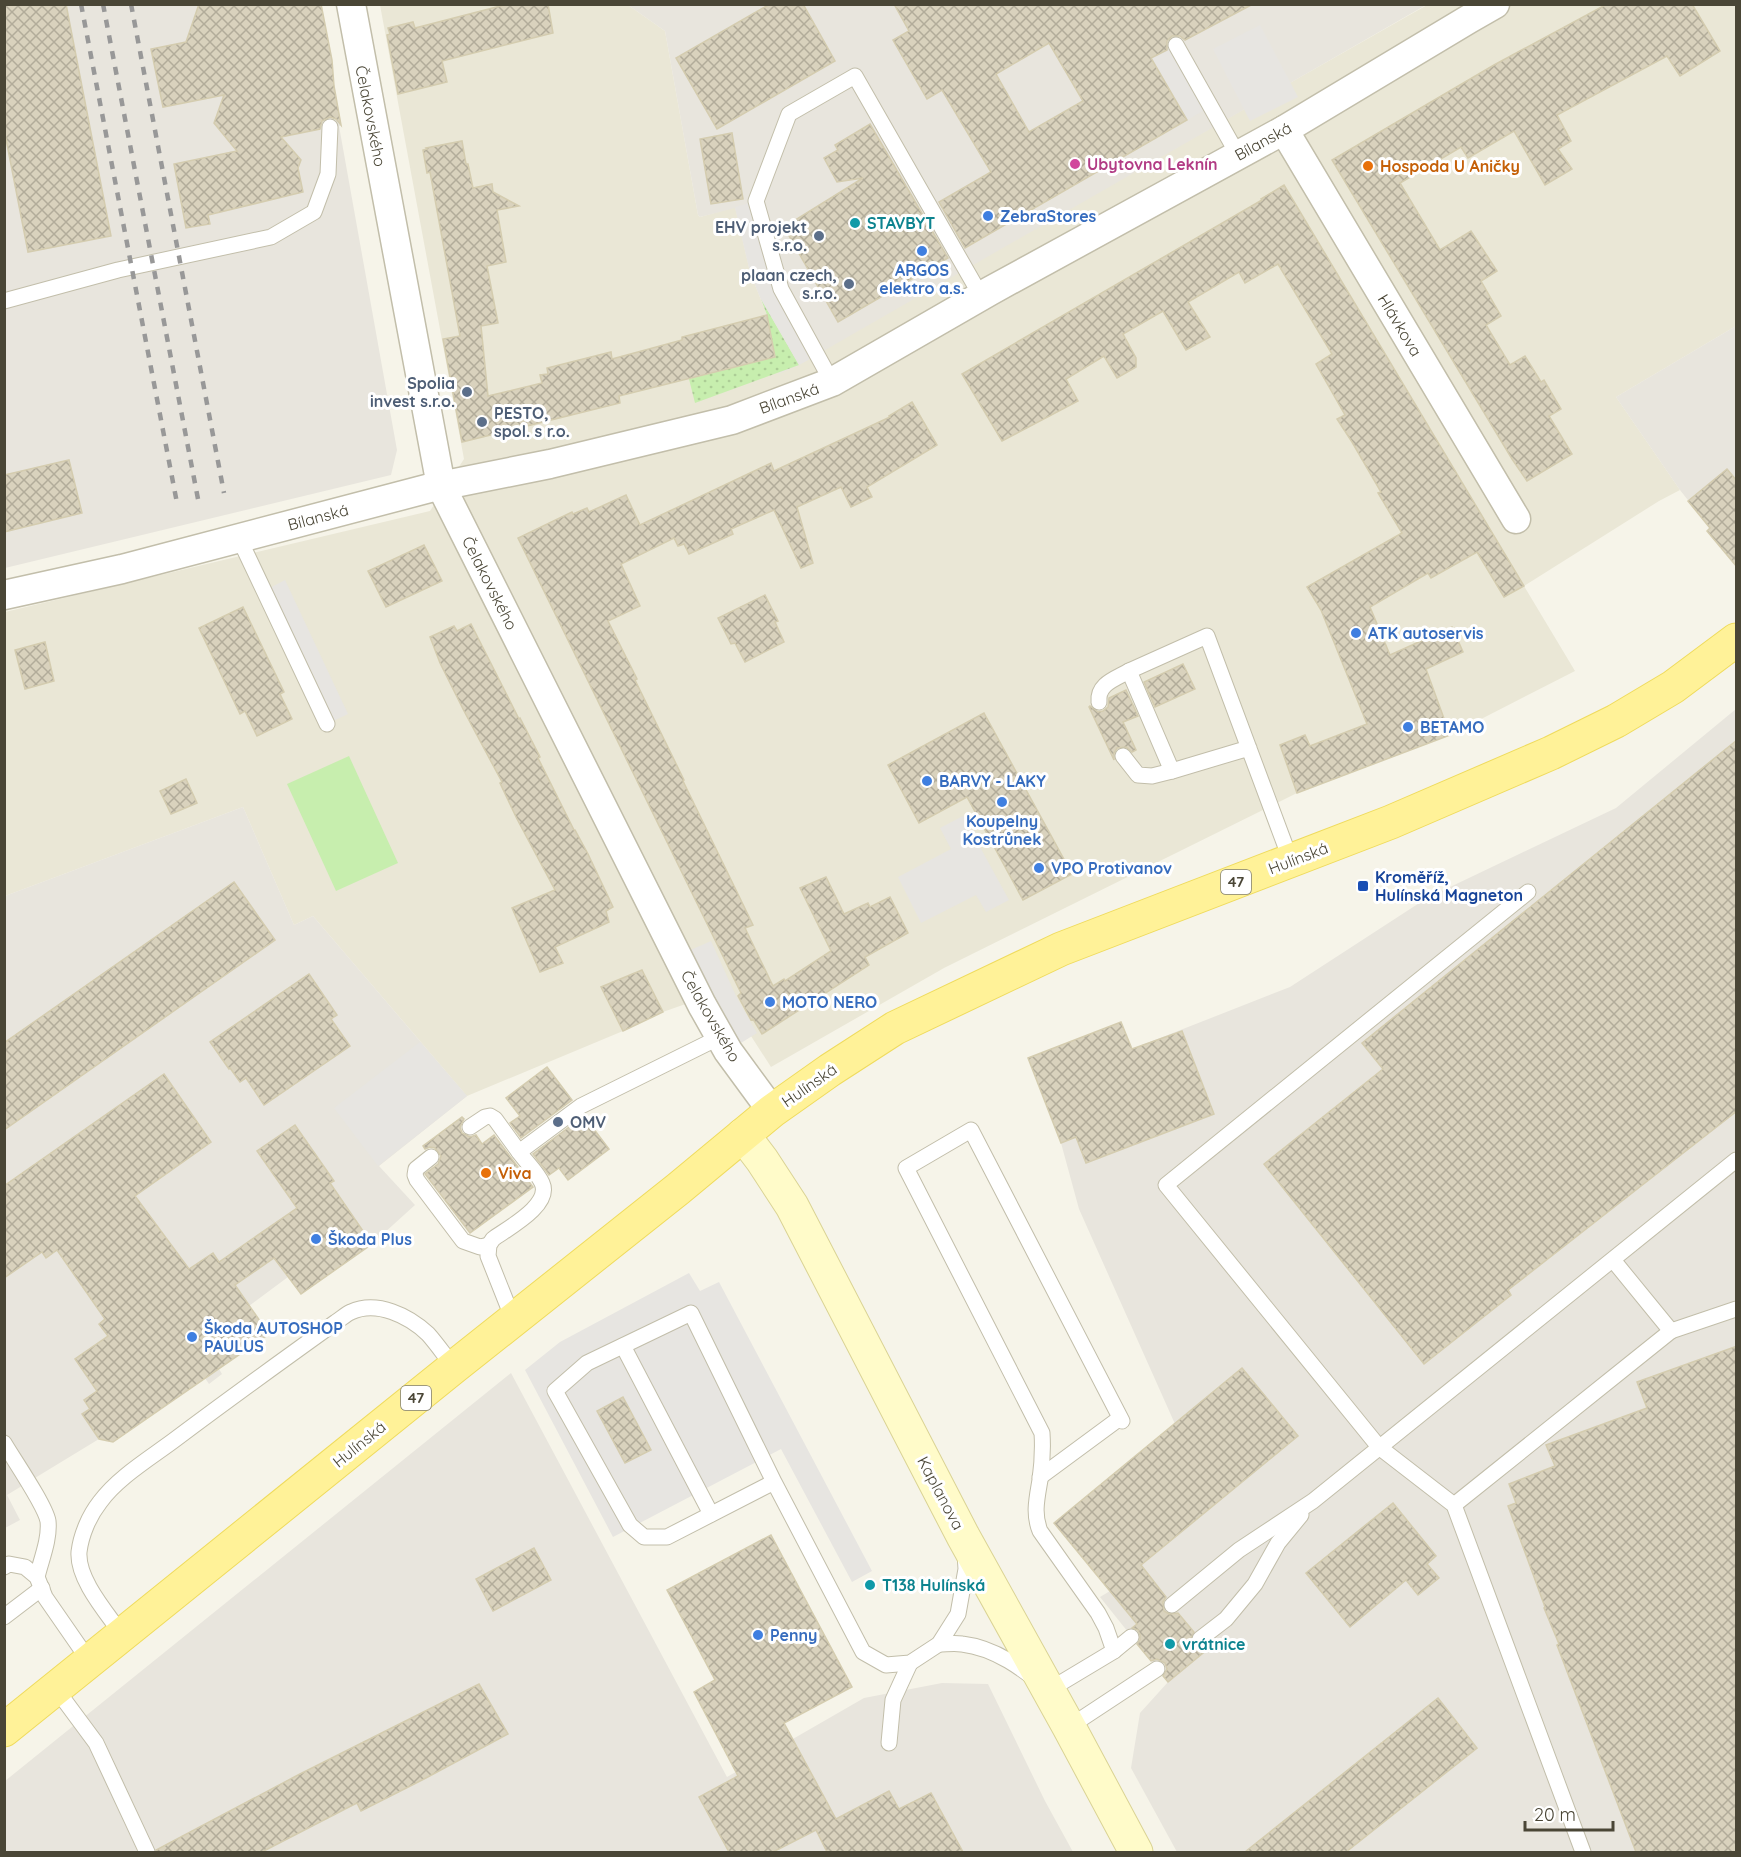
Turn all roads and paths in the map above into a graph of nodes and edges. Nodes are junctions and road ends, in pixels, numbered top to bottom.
1 (1495, 4) edge
2 (352, 5) edge
3 (1465, 12) edge
4 (1176, 45) dead end
5 (330, 127) dead end
6 (1284, 130) junction
7 (1238, 155) junction
8 (981, 296) junction
9 (4, 301) edge
10 (832, 382) junction
11 (441, 486) junction
12 (1516, 519) dead end
13 (239, 538) junction
14 (4, 595) edge
15 (1737, 640) edge
16 (1129, 671) junction
17 (1099, 702) dead end
18 (327, 724) dead end
19 (1248, 748) junction
20 (1123, 756) dead end
21 (1172, 771) junction
22 (1291, 861) junction
23 (1528, 892) dead end
24 (720, 1037) junction
25 (772, 1111) junction
26 (470, 1127) dead end
27 (743, 1135) junction
28 (519, 1152) junction
29 (431, 1157) dead end
30 (1737, 1160) edge
31 (489, 1245) junction
32 (1612, 1260) junction
33 (1737, 1309) edge
34 (513, 1319) junction
35 (1671, 1331) junction
36 (623, 1346) junction
37 (453, 1367) junction
38 (4, 1443) edge
39 (1379, 1447) junction
40 (1040, 1477) junction
41 (774, 1482) junction
42 (1313, 1501) junction
43 (1454, 1505) junction
44 (711, 1514) junction
45 (963, 1536) junction
46 (4, 1567) edge
47 (39, 1583) junction
48 (1172, 1605) dead end
49 (4, 1617) edge
50 (123, 1636) junction
51 (1131, 1637) dead end
52 (1200, 1638) dead end
53 (939, 1644) junction
54 (1113, 1651) junction
55 (90, 1662) junction
56 (910, 1664) junction
57 (1157, 1669) dead end
58 (56, 1689) junction
59 (1049, 1690) junction
60 (1069, 1726) junction
61 (4, 1730) edge
62 (889, 1743) dead end
63 (147, 1852) edge
64 (1136, 1852) edge
65 (1583, 1852) edge

1 - 3 street, Bílanská
2 - 11 street, Čelakovského
3 - 6 street, Bílanská
4 - 7 lane
5 - 9 lane
6 - 7 street, Bílanská
6 - 12 street, Hlávkova
7 - 8 street, Bílanská
8 - 10 street, Bílanská
8 - 10 lane
10 - 11 street, Bílanská
11 - 13 street, Bílanská
11 - 24 street, Čelakovského
13 - 14 street, Bílanská
13 - 18 lane
15 - 22 main road, Hulínská / 47
16 - 17 lane
16 - 19 lane
16 - 21 lane
19 - 21 lane
19 - 22 lane
20 - 21 lane
22 - 25 main road, Hulínská / 47
23 - 39 lane
24 - 25 street, Čelakovského
24 - 28 lane
25 - 27 main road, Hulínská / 47
26 - 28 lane
27 - 34 main road, Hulínská / 47
27 - 45 main road, Kaplanova
28 - 31 lane
29 - 31 lane
30 - 32 lane
31 - 34 lane
32 - 35 lane
32 - 39 lane
33 - 35 lane
34 - 37 main road, Hulínská / 47
35 - 43 lane
36 - 41 lane
36 - 44 lane
36 - 44 lane
37 - 50 main road, Hulínská / 47
37 - 50 lane
38 - 47 lane
39 - 42 lane
39 - 43 lane
40 - 40 lane
40 - 54 lane
41 - 44 lane
41 - 56 lane
42 - 48 lane
42 - 52 lane
43 - 65 lane
45 - 53 lane
45 - 59 main road, Kaplanova
46 - 47 lane
47 - 49 lane
47 - 55 lane
50 - 55 main road, Hulínská / 47
51 - 54 lane
53 - 56 lane
53 - 59 lane
54 - 59 lane
55 - 58 main road, Hulínská / 47
56 - 62 lane
57 - 60 lane
58 - 61 main road, Hulínská / 47
58 - 63 lane
59 - 60 main road, Kaplanova
60 - 64 main road, Kaplanova

